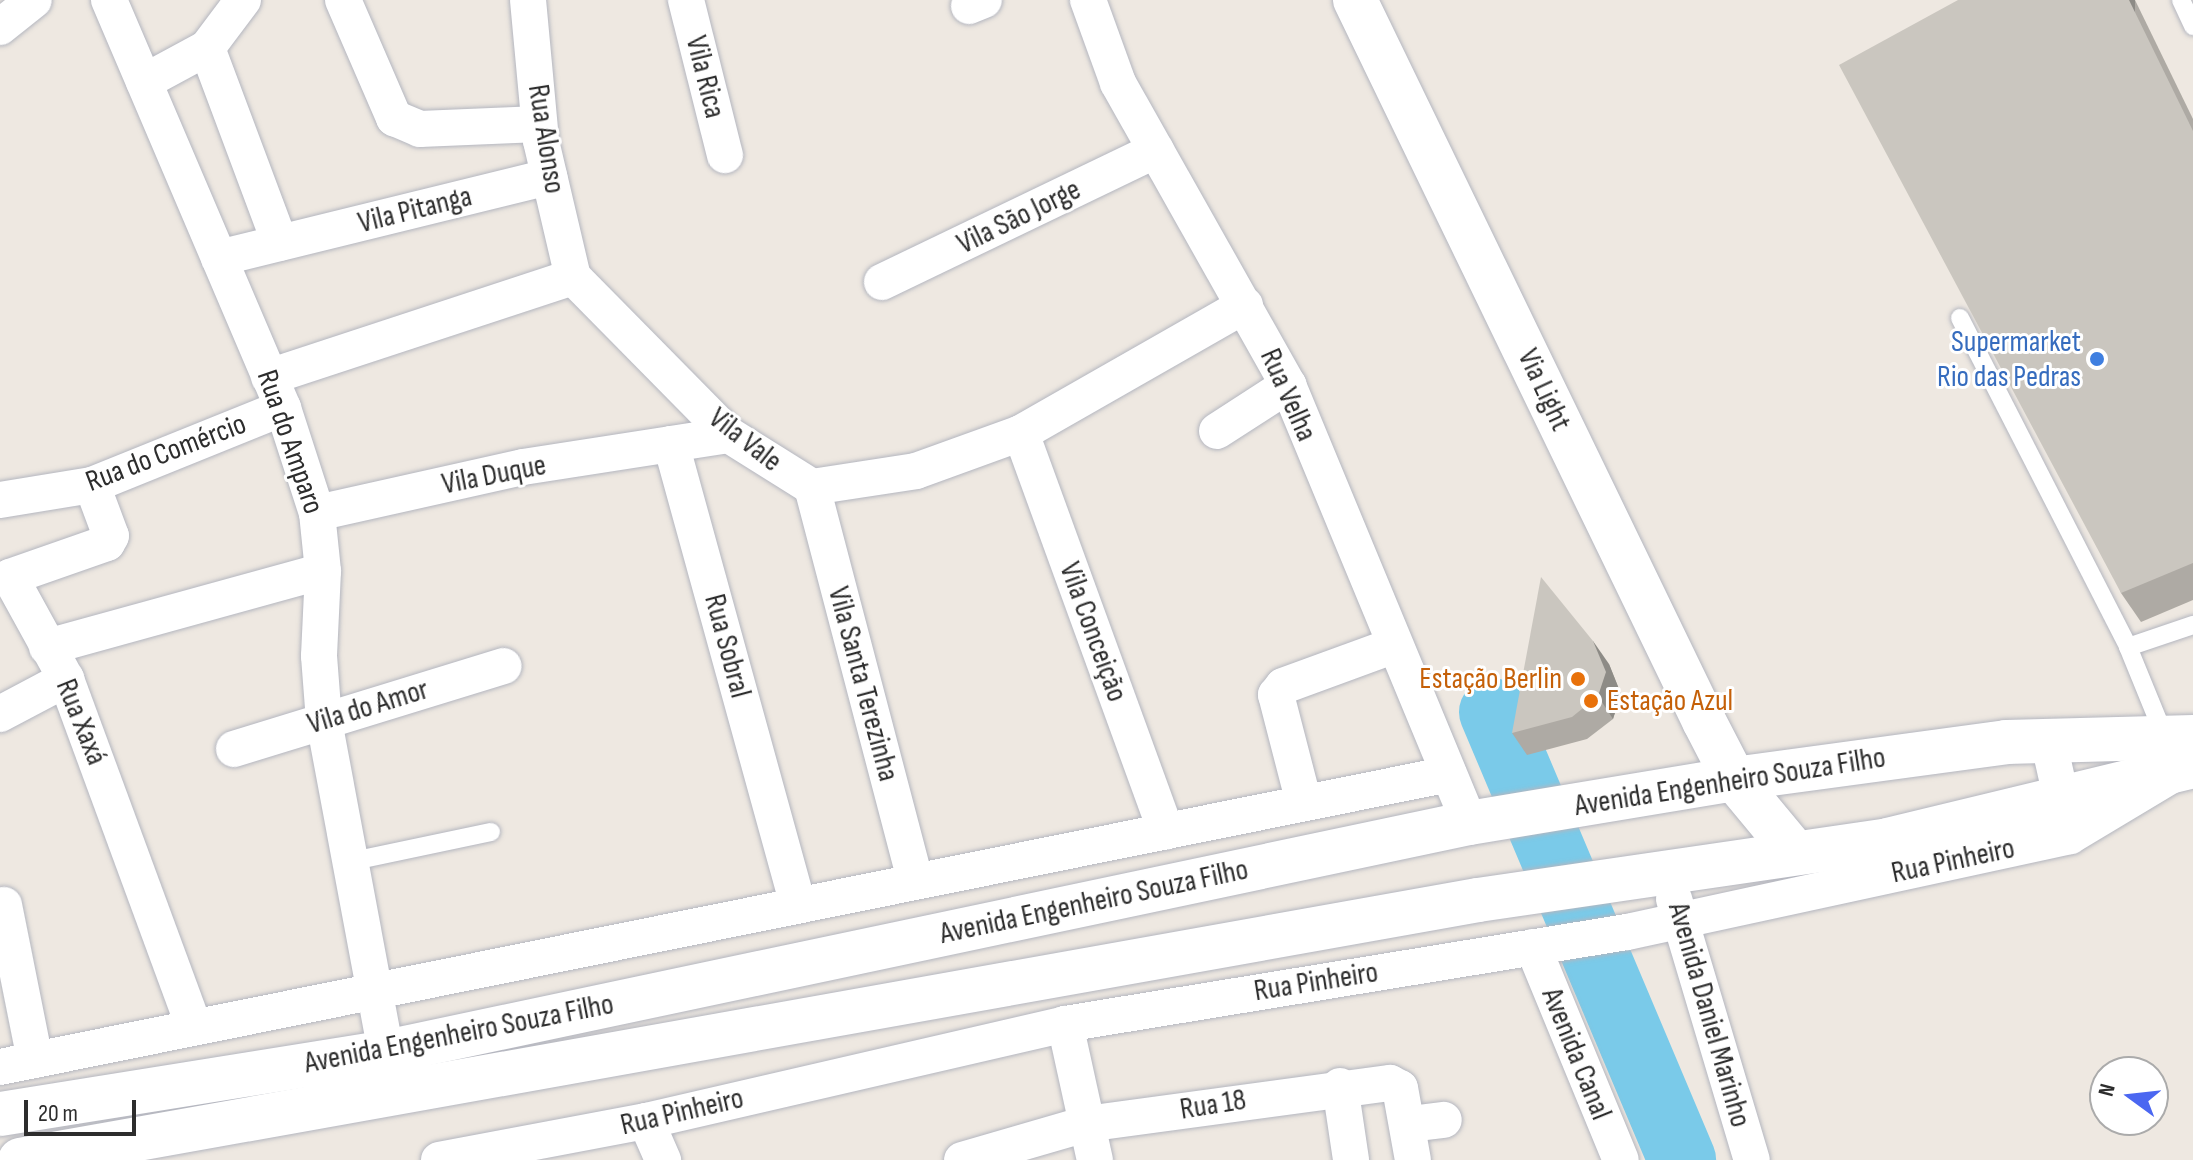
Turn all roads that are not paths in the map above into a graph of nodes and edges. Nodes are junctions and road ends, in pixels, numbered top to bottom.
1 (34, 0) edge
2 (109, 0) edge
3 (243, 0) edge
4 (343, 0) edge
5 (528, 0) edge
6 (686, 0) edge
7 (1088, 0) edge
8 (1355, 0) edge
9 (2181, 0) edge
10 (2193, 26) edge
11 (0, 27) edge
12 (207, 48) junction
13 (144, 82) junction
14 (539, 124) junction
15 (1156, 150) junction
16 (725, 155) dead end
17 (549, 177) junction
18 (280, 243) junction
19 (219, 258) junction
20 (573, 277) junction
21 (882, 282) dead end
22 (1245, 305) junction
23 (1960, 318) edge
24 (1288, 385) junction
25 (276, 392) junction
26 (1217, 431) dead end
27 (1021, 433) junction
28 (729, 435) junction
29 (671, 444) junction
30 (92, 485) junction
31 (812, 487) junction
32 (0, 500) edge
33 (317, 513) junction
34 (323, 571) junction
35 (5, 578) edge
36 (2193, 625) edge
37 (1395, 645) junction
38 (47, 647) junction
39 (2128, 647) junction
40 (503, 666) dead end
41 (66, 679) junction
42 (0, 714) edge
43 (324, 721) junction
44 (2048, 739) junction
45 (234, 749) dead end
46 (2182, 752) edge
47 (1734, 779) junction
48 (1453, 802) junction
49 (1304, 803) junction
50 (2065, 816) junction
51 (1166, 831) junction
52 (491, 832) dead end
53 (1793, 850) junction
54 (353, 861) junction
55 (1661, 870) junction
56 (915, 881) junction
57 (4, 905) dead end
58 (798, 905) junction
59 (1677, 920) junction
60 (1549, 944) junction
61 (371, 989) junction
62 (1065, 1024) junction
63 (194, 1027) junction
64 (386, 1052) junction
65 (35, 1060) junction
66 (0, 1067) edge
67 (1340, 1086) junction
68 (0, 1114) edge
69 (646, 1121) junction
70 (1086, 1124) junction
71 (504, 1155) edge
72 (20, 1160) edge
73 (439, 1160) edge
74 (663, 1160) edge
75 (962, 1160) edge
76 (1095, 1160) edge
77 (1351, 1160) edge
78 (1413, 1160) edge
79 (1621, 1160) edge
80 (1752, 1160) edge

1 - 11 street
2 - 13 street, Rua do Amparo
3 - 12 street
4 - 14 street
5 - 14 street, Rua Alonso
6 - 16 street, Vila Rica
7 - 15 street, Rua Velha
8 - 47 main road, Via Light
9 - 10 lane
12 - 13 street
12 - 18 street
13 - 19 street, Rua do Amparo
14 - 17 street, Rua Alonso
15 - 21 street, Vila São Jorge
15 - 22 street, Rua Velha
17 - 18 street, Vila Pitanga
17 - 20 street, Rua Alonso
18 - 19 street, Vila Pitanga
19 - 25 street, Rua do Amparo
20 - 25 street
20 - 28 street, Vila Vale
22 - 24 street, Rua Velha
22 - 27 street, Vila Vale
23 - 39 lane
24 - 26 street
24 - 37 street, Rua Velha
25 - 30 street, Rua do Comércio
25 - 33 street, Rua do Amparo
27 - 31 street, Vila Vale
27 - 51 street, Vila Conceição
28 - 29 street
28 - 31 street, Vila Vale
29 - 33 street, Vila Duque
29 - 58 street, Rua Sobral
30 - 32 street, Rua do Comércio
30 - 35 street, Rua Xaxá
31 - 56 street, Vila Santa Terezinha
33 - 34 street, Rua do Amparo
34 - 38 street
34 - 43 street, Rua do Amparo
35 - 38 street, Rua Xaxá
36 - 39 lane
37 - 48 street, Rua Velha
37 - 49 street
38 - 41 street, Rua Xaxá
39 - 46 lane
40 - 43 street, Vila do Amor
41 - 42 street
41 - 63 street, Rua Xaxá
43 - 45 street, Vila do Amor
43 - 54 street, Rua do Amparo
44 - 46 main road, Avenida Engenheiro Souza Filho
44 - 47 main road, Avenida Engenheiro Souza Filho
44 - 50 street
46 - 50 main road, Avenida Engenheiro Souza Filho
47 - 48 main road, Avenida Engenheiro Souza Filho
47 - 53 main road, Via Light
48 - 49 street
48 - 64 main road, Avenida Engenheiro Souza Filho
49 - 51 street
50 - 53 main road, Avenida Engenheiro Souza Filho
50 - 59 street, Rua Pinheiro
51 - 56 street
52 - 54 lane
53 - 55 main road, Avenida Engenheiro Souza Filho
54 - 61 street, Rua do Amparo
55 - 59 street, Avenida Daniel Marinho
55 - 72 main road, Avenida Engenheiro Souza Filho
56 - 58 street
57 - 65 street
58 - 61 street
59 - 60 street, Rua Pinheiro
59 - 80 street, Avenida Daniel Marinho
60 - 62 street, Rua Pinheiro
60 - 79 street, Avenida Canal
61 - 63 street
61 - 64 street, Rua do Amparo
62 - 69 street, Rua Pinheiro
62 - 70 street
63 - 65 street
64 - 68 main road, Avenida Engenheiro Souza Filho
65 - 66 street
67 - 70 street, Rua 18
67 - 77 street
67 - 78 street, Rua 18
69 - 71 street, Rua Pinheiro
69 - 74 street
70 - 75 street, Rua 18
70 - 76 street
71 - 73 street, Rua Pinheiro

